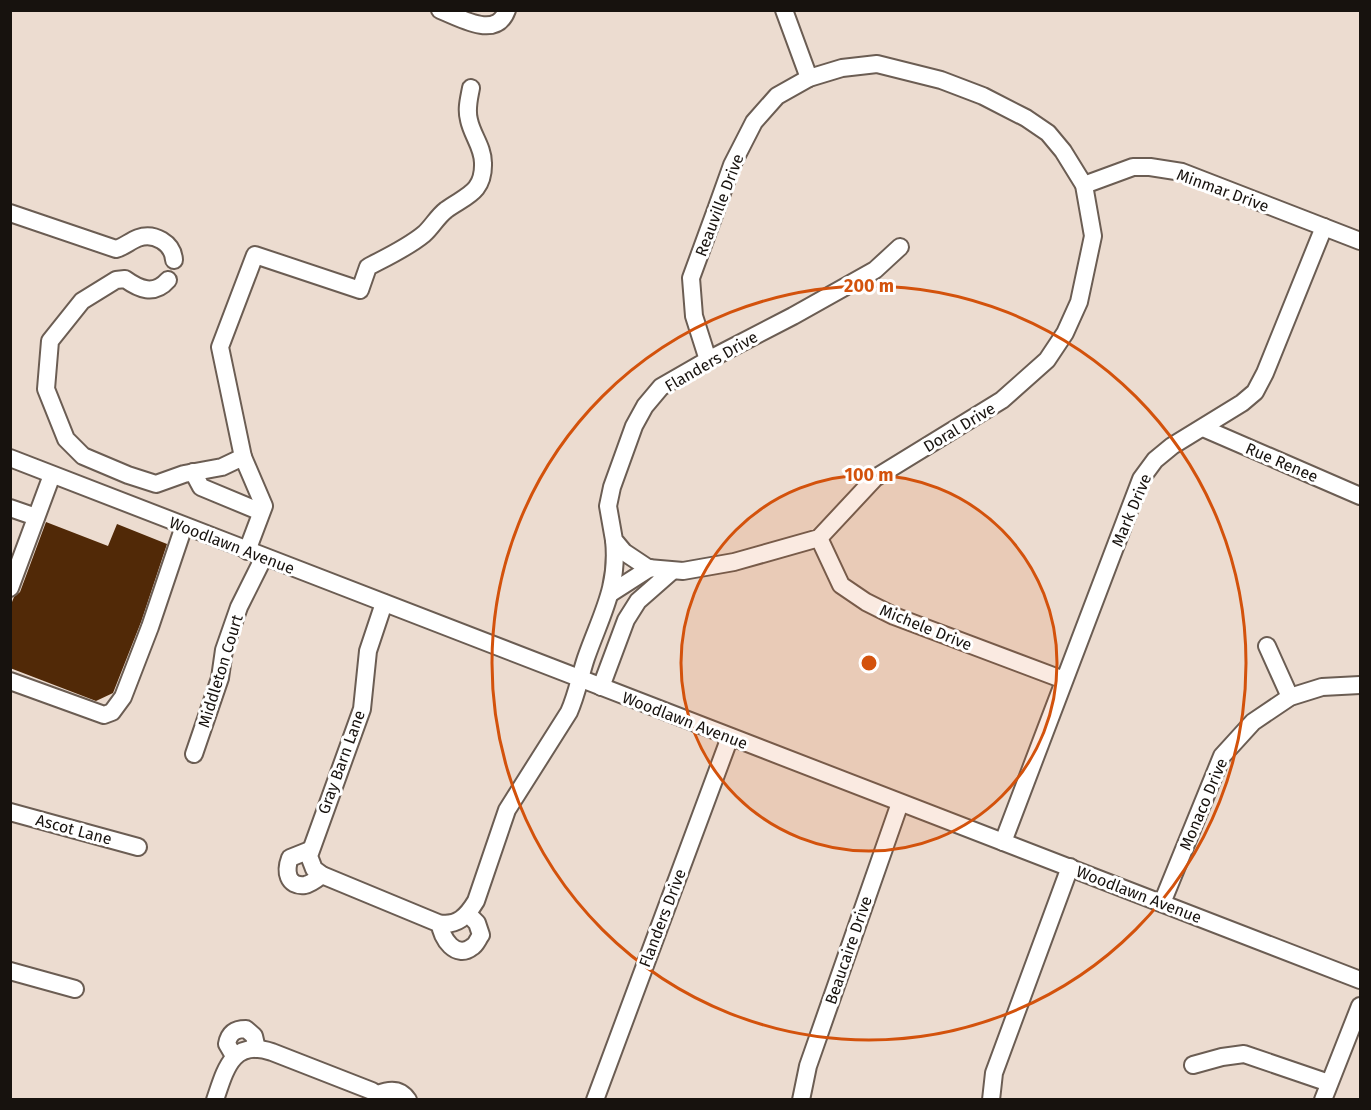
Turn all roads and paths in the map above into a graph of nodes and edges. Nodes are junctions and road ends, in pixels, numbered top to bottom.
1 (440, 10) edge
2 (507, 10) edge
3 (784, 10) edge
4 (809, 78) junction
5 (471, 88) dead end
6 (1084, 185) junction
7 (10, 213) edge
8 (1324, 227) junction
9 (1360, 241) edge
10 (900, 248) dead end
11 (174, 260) dead end
12 (168, 280) dead end
13 (708, 360) junction
14 (1203, 428) junction
15 (243, 456) junction
16 (10, 458) edge
17 (193, 472) junction
18 (52, 475) junction
19 (1360, 496) edge
20 (10, 508) edge
21 (261, 512) junction
22 (36, 517) junction
23 (184, 526) junction
24 (819, 538) junction
25 (614, 540) junction
26 (18, 546) edge
27 (247, 551) junction
28 (264, 557) junction
29 (650, 568) junction
30 (671, 572) junction
31 (11, 584) edge
32 (611, 592) junction
33 (384, 603) junction
34 (1267, 646) dead end
35 (581, 680) junction
36 (1064, 680) junction
37 (10, 681) edge
38 (1360, 685) edge
39 (601, 687) junction
40 (1290, 697) junction
41 (730, 737) junction
42 (194, 754) dead end
43 (900, 803) junction
44 (10, 812) edge
45 (1003, 842) junction
46 (138, 847) dead end
47 (310, 850) junction
48 (1070, 867) junction
49 (322, 875) junction
50 (1162, 903) junction
51 (468, 914) junction
52 (440, 924) junction
53 (10, 971) edge
54 (1360, 980) edge
55 (75, 989) dead end
56 (1360, 1006) edge
57 (1193, 1065) dead end
58 (1329, 1083) junction
59 (382, 1096) edge
60 (215, 1100) edge
61 (408, 1100) edge
62 (595, 1100) edge
63 (801, 1100) edge
64 (991, 1100) edge
65 (1323, 1100) edge

1 - 2 street
3 - 4 street
4 - 6 street, Reauville Drive
4 - 13 street, Reauville Drive
5 - 15 street
6 - 8 street, Minmar Drive
6 - 24 street, Doral Drive
7 - 11 street
8 - 9 street, Minmar Drive
8 - 14 street, Mark Drive
10 - 13 street, Flanders Drive
12 - 17 street
13 - 25 street, Flanders Drive
14 - 19 street, Rue Renee
14 - 36 street, Mark Drive
15 - 17 street
15 - 21 street
16 - 18 street, Woodlawn Avenue
17 - 21 street
18 - 22 street
18 - 23 street, Woodlawn Avenue
20 - 22 street
21 - 27 street
22 - 26 street
23 - 27 street, Woodlawn Avenue
23 - 37 street
24 - 30 street
24 - 36 street, Michele Drive
25 - 29 street
25 - 32 street, Flanders Drive
26 - 31 street
27 - 28 street, Woodlawn Avenue
28 - 33 street, Woodlawn Avenue
28 - 42 street, Middleton Court
29 - 30 street
29 - 32 street
30 - 39 street
32 - 35 street, Flanders Drive
33 - 35 street, Woodlawn Avenue
33 - 47 street, Gray Barn Lane
34 - 40 street
35 - 39 street, Woodlawn Avenue
35 - 51 street, Flanders Drive
36 - 45 street, Mark Drive
38 - 40 street, Monaco Drive
39 - 41 street, Woodlawn Avenue
40 - 50 street, Monaco Drive
41 - 43 street, Woodlawn Avenue
41 - 62 street, Flanders Drive
43 - 45 street, Woodlawn Avenue
43 - 63 street, Beaucaire Drive
44 - 46 street, Ascot Lane
45 - 48 street, Woodlawn Avenue
47 - 49 street
47 - 49 street
48 - 50 street, Woodlawn Avenue
48 - 64 street
49 - 52 street
50 - 54 street, Woodlawn Avenue
51 - 52 street
51 - 52 street
53 - 55 street
56 - 58 street
57 - 58 street
58 - 65 street
59 - 60 street
59 - 61 street

